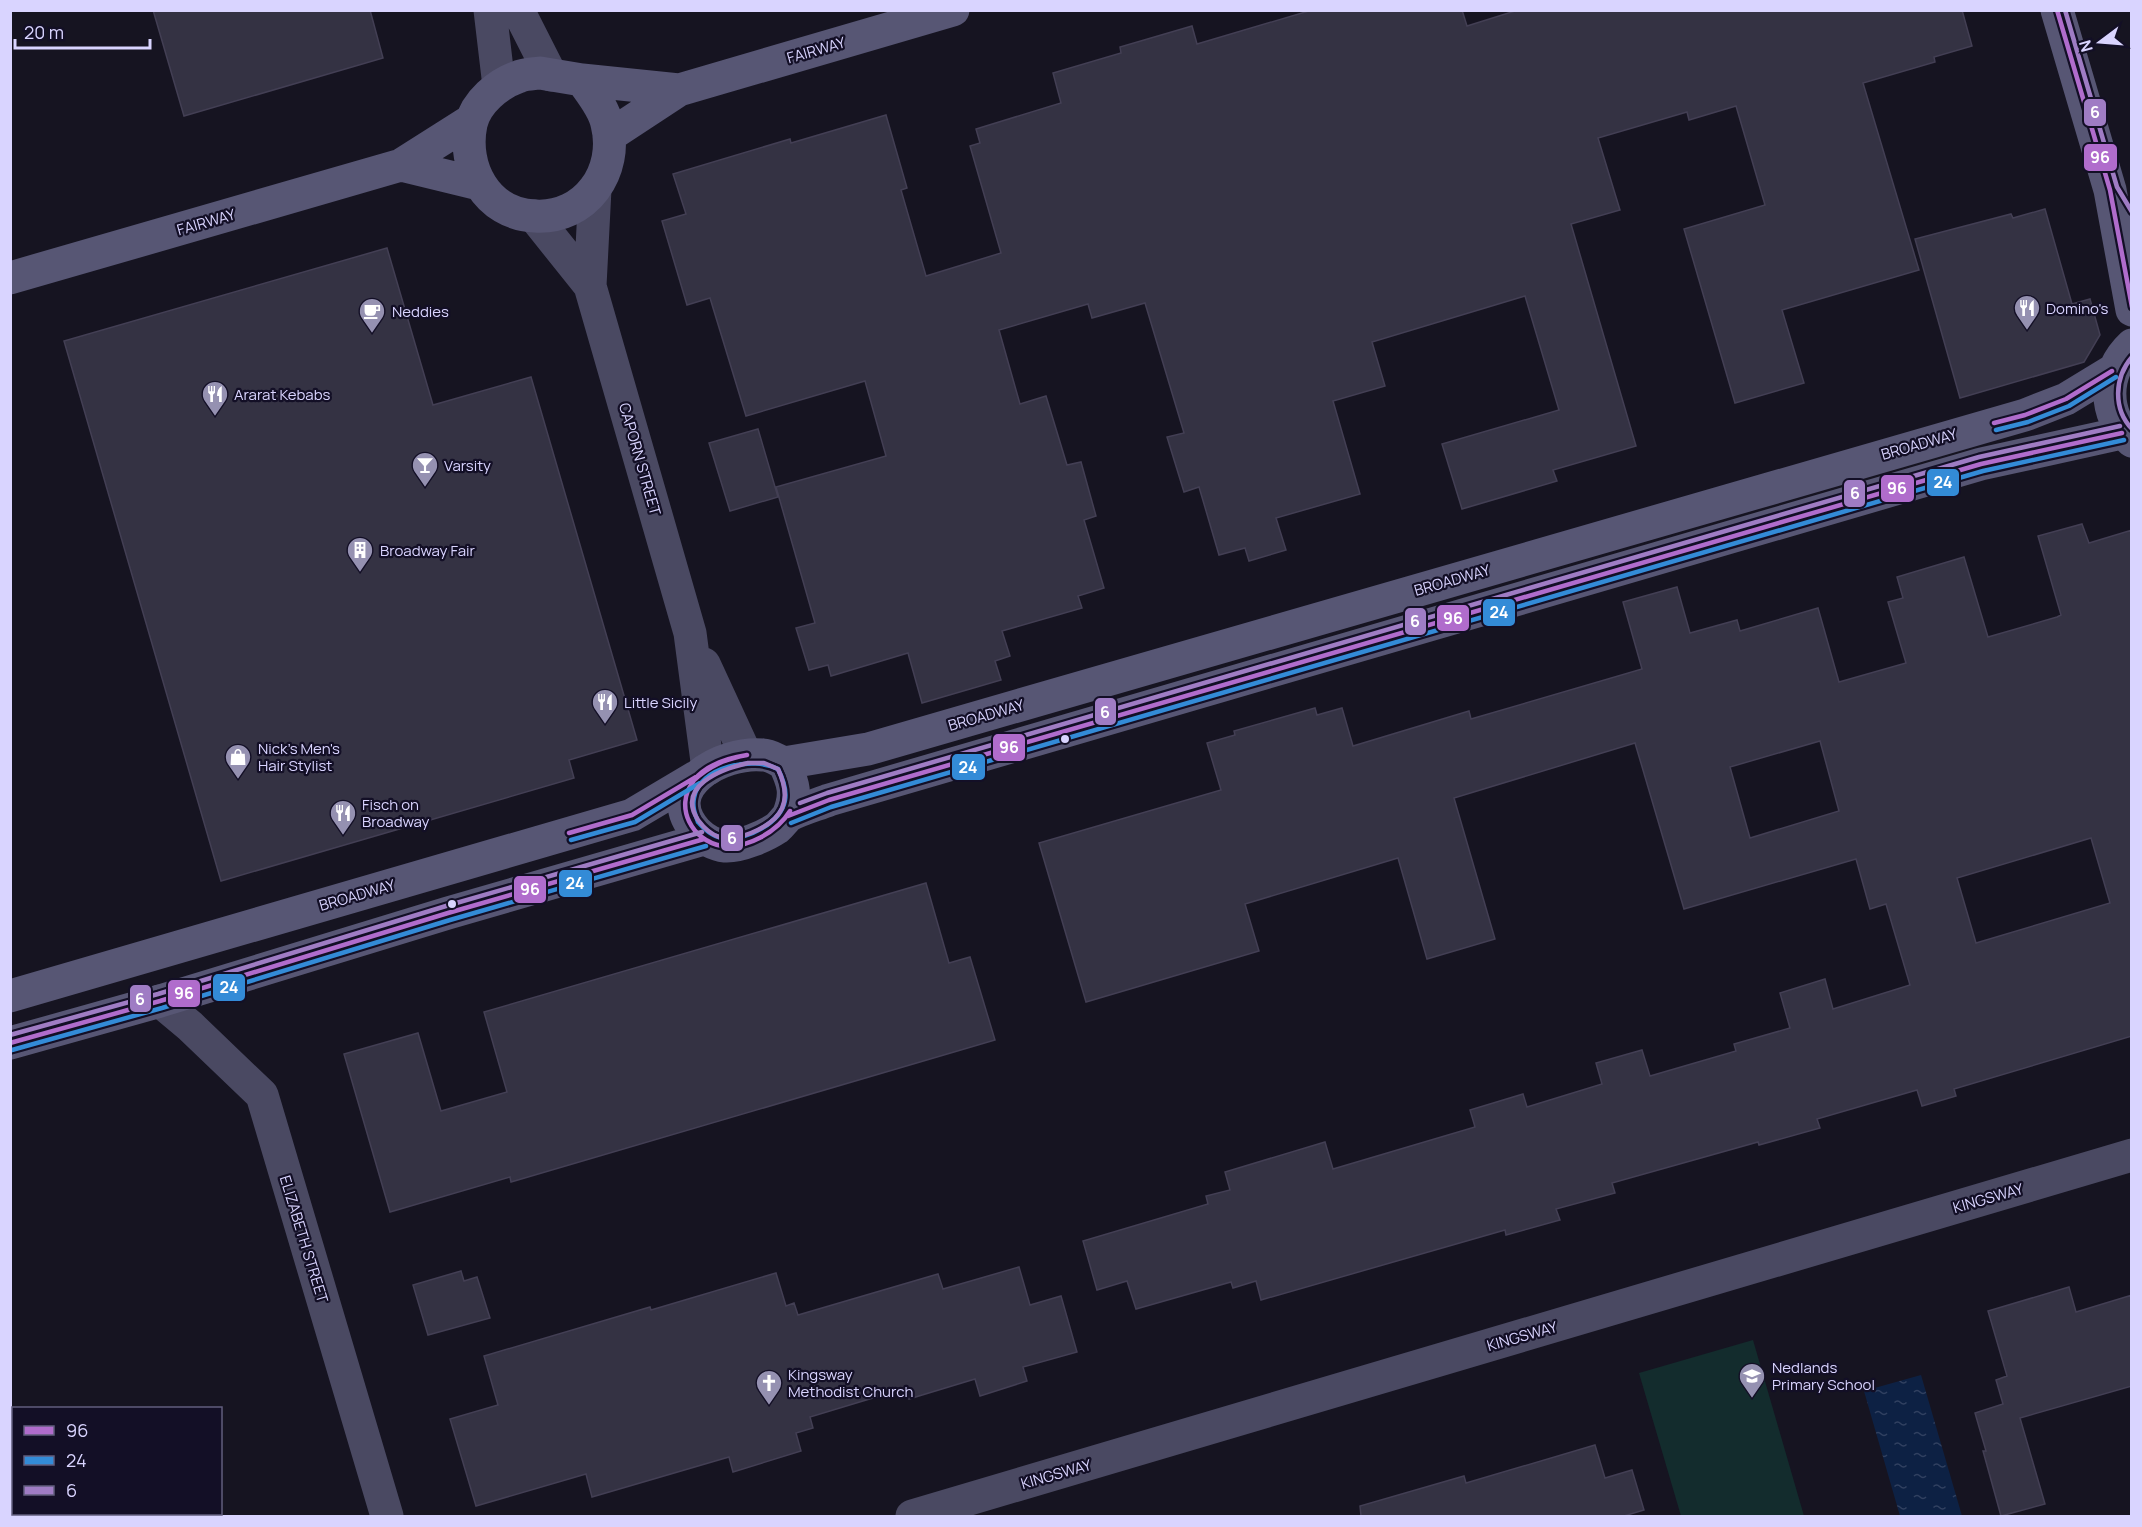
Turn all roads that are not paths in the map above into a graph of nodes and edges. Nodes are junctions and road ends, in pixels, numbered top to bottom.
1 (490, 10) edge
2 (518, 10) edge
3 (953, 10) edge
4 (2057, 10) edge
5 (566, 78) junction
6 (499, 86) junction
7 (679, 90) junction
8 (472, 120) junction
9 (609, 136) junction
10 (401, 165) junction
11 (480, 184) junction
12 (595, 189) junction
13 (2109, 190) junction
14 (534, 216) junction
15 (2132, 228) edge
16 (10, 278) edge
17 (590, 286) junction
18 (2132, 310) edge
19 (2132, 345) edge
20 (2112, 371) junction
21 (2127, 437) edge
22 (690, 633) junction
23 (746, 755) junction
24 (784, 763) junction
25 (702, 773) junction
26 (788, 816) junction
27 (704, 839) junction
28 (10, 996) edge
29 (160, 1001) junction
30 (10, 1043) edge
31 (2132, 1155) edge
32 (387, 1516) edge
33 (912, 1516) edge

1 - 6 street
2 - 5 street
3 - 7 main road, FAIRWAY
4 - 13 main road
5 - 6 main road
5 - 7 main road, FAIRWAY
5 - 9 main road
6 - 8 main road
7 - 9 main road, FAIRWAY
8 - 10 main road, FAIRWAY
8 - 11 main road
9 - 12 main road
10 - 11 main road, FAIRWAY
10 - 16 main road, FAIRWAY
11 - 14 main road
12 - 14 main road
12 - 17 street, CAPORN STREET
13 - 15 main road
13 - 18 main road
14 - 17 street, CAPORN STREET
17 - 22 street, CAPORN STREET
19 - 20 main road
20 - 21 main road
20 - 24 main road, BROADWAY
21 - 26 main road
22 - 23 street, CAPORN STREET
22 - 25 street, CAPORN STREET
23 - 24 main road
23 - 25 main road
24 - 26 main road
25 - 27 main road
25 - 28 main road, BROADWAY
26 - 27 main road
27 - 29 main road
29 - 30 main road
29 - 32 street, ELIZABETH STREET
31 - 33 street, KINGSWAY

